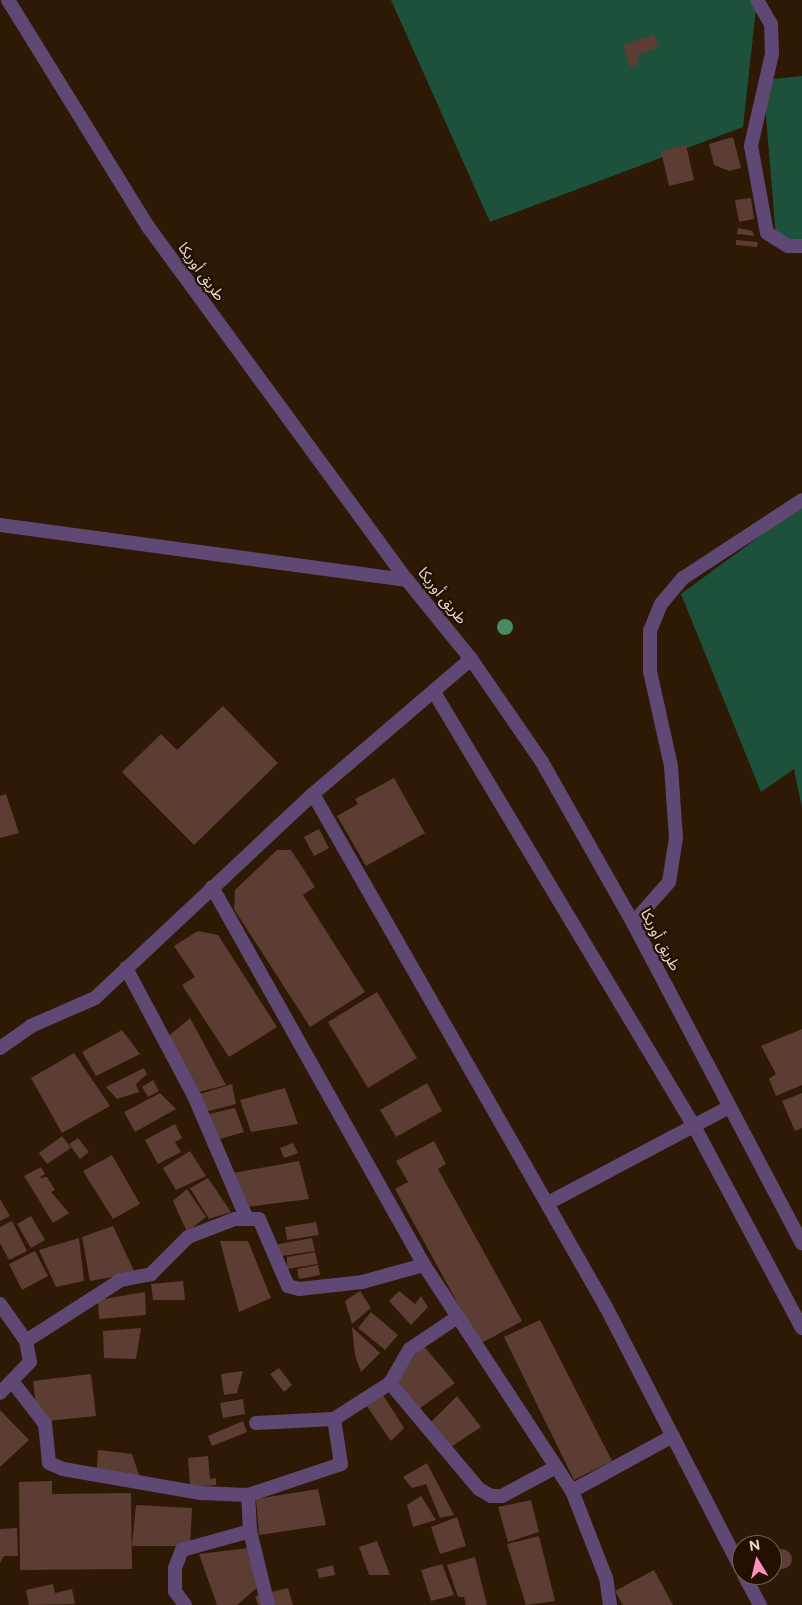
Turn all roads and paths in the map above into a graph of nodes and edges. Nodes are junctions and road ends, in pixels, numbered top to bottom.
1 (8, 0) edge
2 (757, 0) edge
3 (802, 246) edge
4 (802, 500) edge
5 (0, 525) edge
6 (407, 580) junction
7 (471, 658) junction
8 (434, 692) junction
9 (313, 794) junction
10 (212, 887) junction
11 (633, 923) junction
12 (126, 968) junction
13 (0, 1048) edge
14 (729, 1107) junction
15 (694, 1126) junction
16 (548, 1203) junction
17 (246, 1218) junction
18 (802, 1242) edge
19 (424, 1265) junction
20 (0, 1304) edge
21 (456, 1318) junction
22 (802, 1328) edge
23 (26, 1341) junction
24 (12, 1381) junction
25 (390, 1382) junction
26 (0, 1393) edge
27 (334, 1419) junction
28 (256, 1423) dead end
29 (673, 1436) junction
30 (554, 1468) junction
31 (572, 1491) junction
32 (248, 1496) junction
33 (250, 1531) junction
34 (732, 1551) edge
35 (749, 1585) edge
36 (185, 1605) edge
37 (268, 1605) edge
38 (610, 1605) edge
39 (760, 1605) edge

1 - 6 street, طريق أوريكا
2 - 3 street
4 - 11 street
5 - 6 street
6 - 7 street, طريق أوريكا
7 - 8 street
7 - 11 street, طريق أوريكا
8 - 9 street
8 - 15 street
9 - 10 street
9 - 16 street
10 - 12 street
10 - 19 street
11 - 14 street, طريق أوريكا
12 - 13 street
12 - 17 street
14 - 15 street
14 - 18 street, طريق أوريكا
15 - 16 street
15 - 22 street
16 - 29 street
17 - 19 street
17 - 23 street
19 - 21 street
20 - 23 street
21 - 25 street
21 - 30 street
23 - 24 street
24 - 26 street
24 - 32 street
25 - 27 street
25 - 30 street
27 - 28 street
27 - 32 street
29 - 31 street
29 - 34 street
30 - 31 street
31 - 38 street
32 - 33 street
33 - 36 street
33 - 37 street
35 - 39 street

